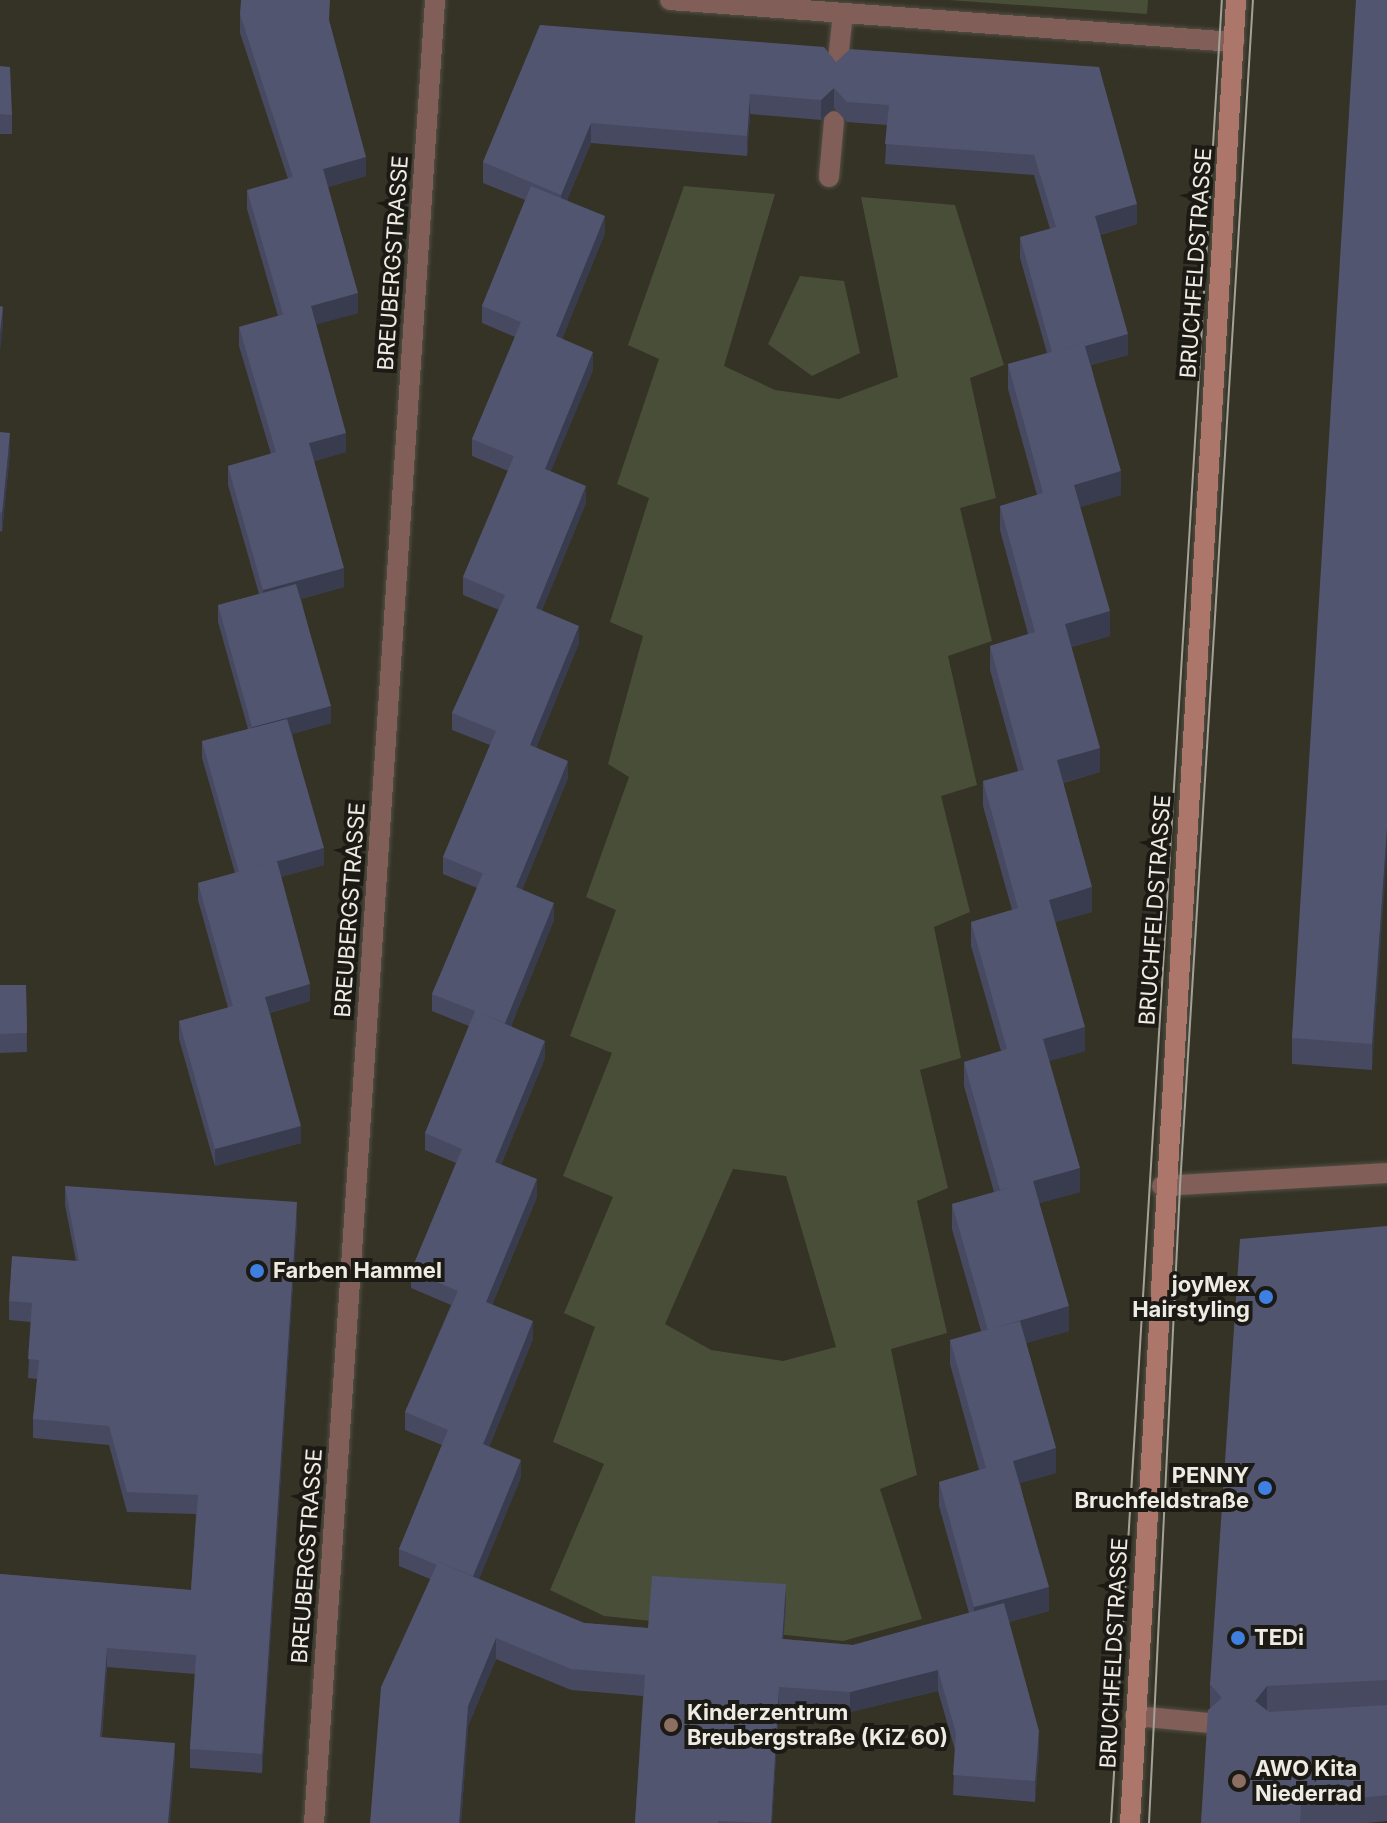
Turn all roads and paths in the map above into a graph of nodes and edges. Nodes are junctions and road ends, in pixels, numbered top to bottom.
1 (435, 0) edge
2 (670, 0) edge
3 (1236, 0) edge
4 (843, 13) junction
5 (1234, 42) junction
6 (837, 69) edge
7 (834, 121) edge
8 (829, 177) dead end
9 (1387, 1173) edge
10 (1162, 1186) junction
11 (1135, 1716) junction
12 (1209, 1723) edge
13 (314, 1823) edge
14 (1130, 1823) edge

1 - 13 street, BREUBERGSTRASSE
2 - 4 street
3 - 5 street, BRUCHFELDSTRASSE
4 - 5 street
4 - 6 street
5 - 10 street, BRUCHFELDSTRASSE
7 - 8 street
9 - 10 street
10 - 11 street, BRUCHFELDSTRASSE
11 - 12 street
11 - 14 street, BRUCHFELDSTRASSE

